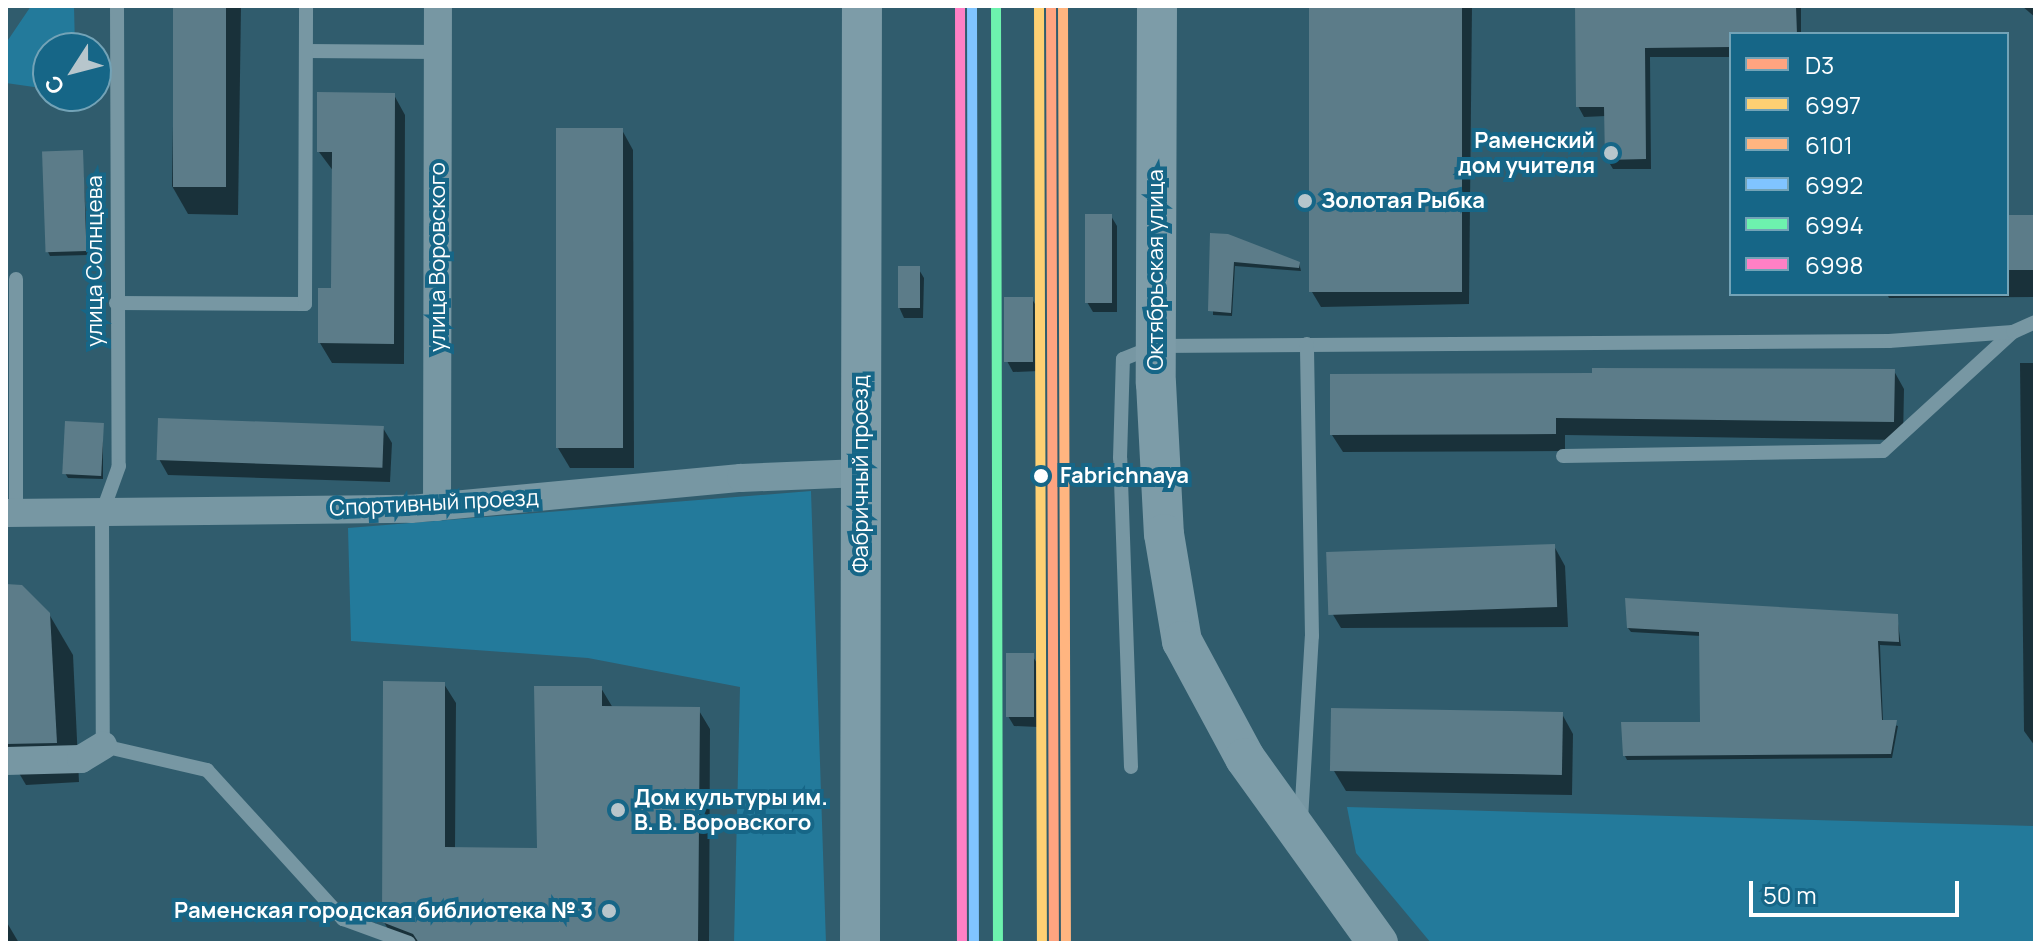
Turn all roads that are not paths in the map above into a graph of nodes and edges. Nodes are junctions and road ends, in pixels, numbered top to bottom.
1 (117, 6) edge
2 (306, 6) edge
3 (438, 6) edge
4 (862, 6) edge
5 (1157, 6) edge
6 (306, 51) junction
7 (438, 52) junction
8 (16, 279) dead end
9 (116, 303) junction
10 (2035, 322) edge
11 (2013, 332) junction
12 (1307, 344) junction
13 (1156, 346) junction
14 (1563, 456) dead end
15 (861, 473) junction
16 (437, 507) junction
17 (11, 513) edge
18 (102, 513) junction
19 (103, 746) junction
20 (6, 761) edge
21 (1131, 767) dead end
22 (1301, 839) junction
23 (409, 943) edge
24 (860, 943) edge
25 (1378, 943) edge

1 - 9 lane, улица Солнцева
2 - 6 lane
3 - 7 street, улица Воровского
4 - 15 street, Фабричный проезд
5 - 13 street, Октябрьская улица
6 - 7 lane
6 - 9 lane
7 - 16 street, улица Воровского
8 - 17 lane
9 - 18 lane, улица Солнцева
10 - 11 lane
11 - 12 lane
11 - 14 lane
12 - 13 lane
12 - 22 lane
13 - 21 lane
13 - 22 street, Октябрьская улица
15 - 16 street, Спортивный проезд
15 - 24 street, Фабричный проезд
16 - 18 street, Спортивный проезд
17 - 18 street, Спортивный проезд
18 - 19 lane
19 - 20 street
19 - 23 lane
22 - 25 street, Октябрьская улица

